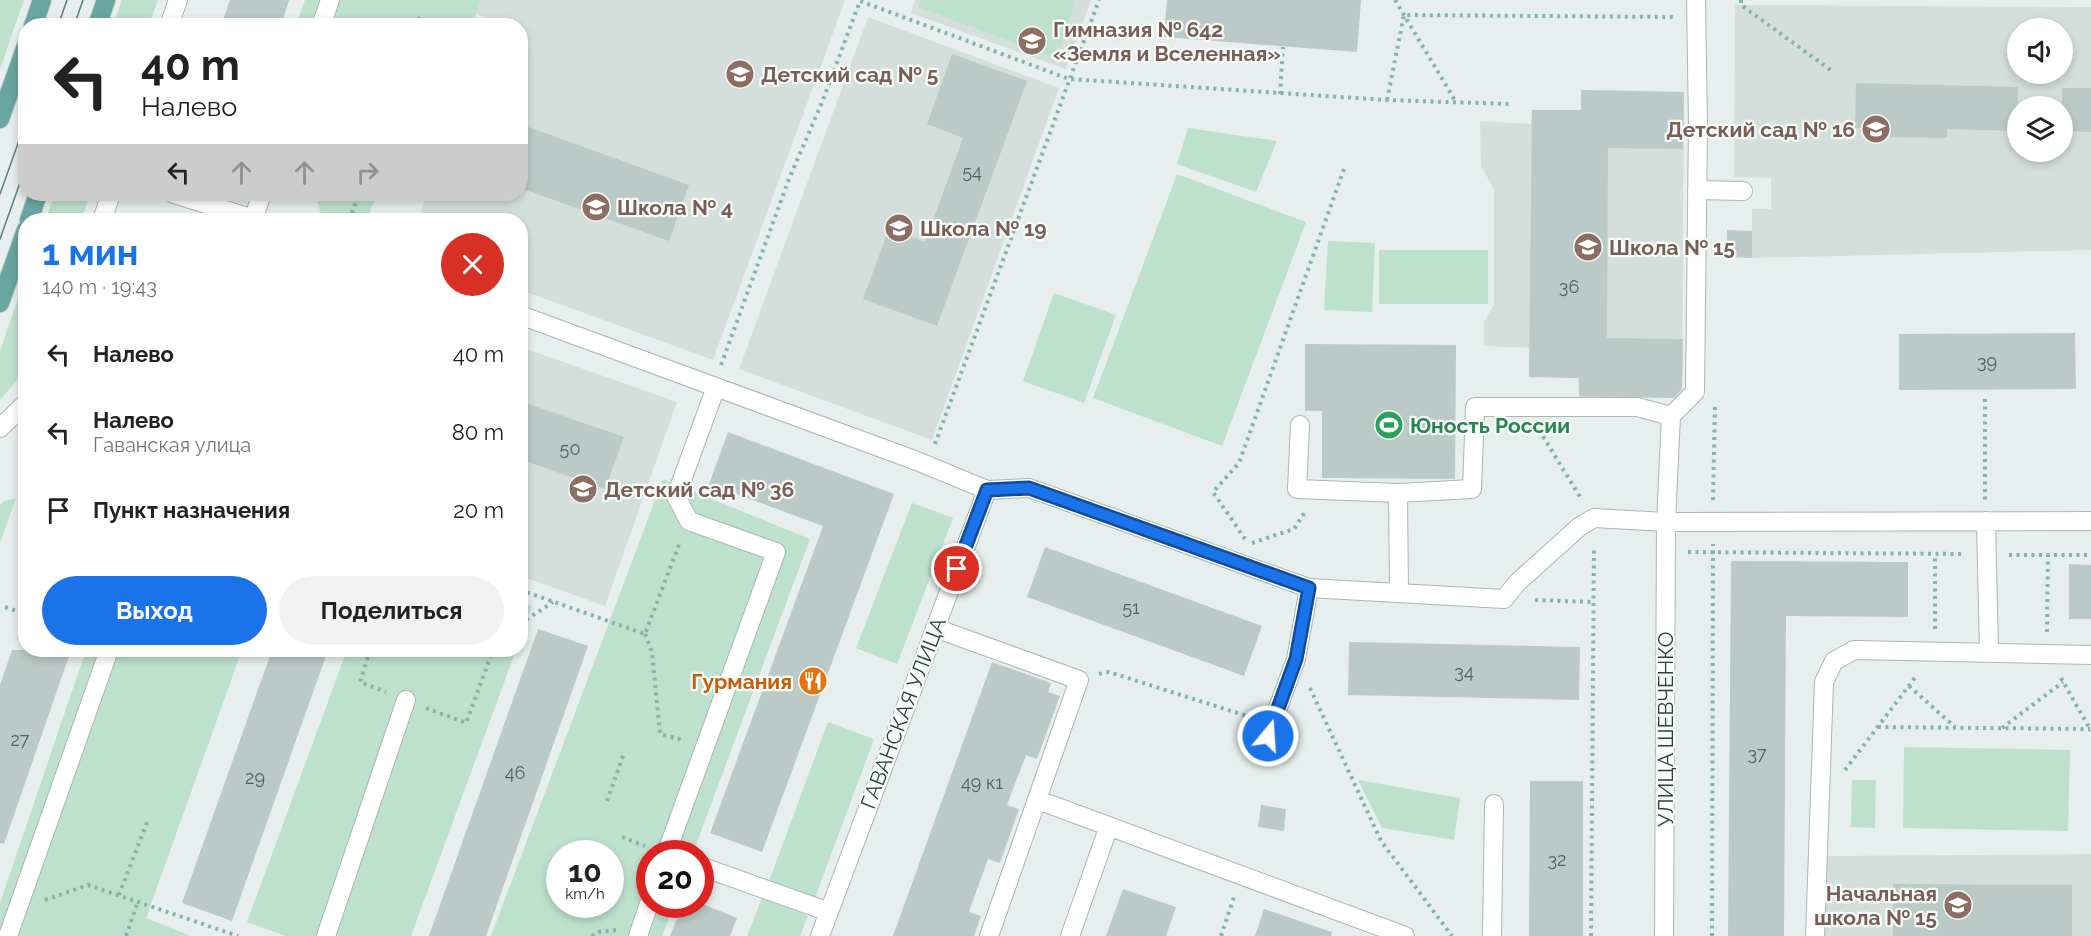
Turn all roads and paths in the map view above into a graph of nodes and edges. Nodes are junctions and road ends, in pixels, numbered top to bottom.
1 (42, 0) edge
2 (106, 0) edge
3 (178, 0) edge
4 (330, 0) edge
5 (1099, 0) edge
6 (1395, 0) edge
7 (1741, 0) edge
8 (1696, 9) edge
9 (1404, 15) junction
10 (36, 18) edge
11 (100, 18) edge
12 (172, 18) edge
13 (324, 18) edge
14 (1283, 47) dead end
15 (18, 68) edge
16 (1832, 71) dead end
17 (1069, 79) junction
18 (1280, 94) junction
19 (1387, 100) junction
20 (1456, 103) junction
21 (1511, 105) dead end
22 (0, 119) edge
23 (1344, 169) dead end
24 (1697, 190) junction
25 (1743, 191) dead end
26 (196, 201) edge
27 (233, 213) edge
28 (18, 252) edge
29 (0, 303) edge
30 (528, 318) edge
31 (716, 387) junction
32 (1985, 399) dead end
33 (1524, 406) junction
34 (18, 411) edge
35 (1671, 416) junction
36 (1300, 425) dead end
37 (0, 428) edge
38 (917, 461) junction
39 (1315, 489) junction
40 (987, 490) junction
41 (1398, 493) junction
42 (1594, 518) junction
43 (689, 521) junction
44 (1986, 521) junction
45 (2091, 521) edge
46 (1666, 522) junction
47 (1713, 522) junction
48 (1666, 552) junction
49 (1713, 552) junction
50 (1935, 554) junction
51 (1987, 554) junction
52 (2048, 555) junction
53 (2091, 555) edge
54 (1309, 588) junction
55 (528, 593) edge
56 (1399, 593) junction
57 (1504, 599) junction
58 (554, 602) junction
59 (1593, 602) junction
60 (5, 607) dead end
61 (18, 611) edge
62 (528, 619) edge
63 (935, 628) junction
64 (645, 634) junction
65 (1934, 652) junction
66 (1989, 652) junction
67 (2047, 654) junction
68 (2091, 655) edge
69 (107, 657) edge
70 (1296, 659) junction
71 (1078, 680) junction
72 (2063, 682) junction
73 (1908, 686) junction
74 (406, 700) dead end
75 (1272, 724) junction
76 (1878, 727) junction
77 (1957, 728) junction
78 (2002, 728) junction
79 (2090, 730) edge
80 (706, 747) junction
81 (1265, 749) dead end
82 (624, 753) dead end
83 (1038, 800) junction
84 (607, 801) dead end
85 (1494, 804) dead end
86 (1820, 804) junction
87 (147, 822) dead end
88 (1109, 826) junction
89 (671, 840) edge
90 (714, 871) edge
91 (119, 895) junction
92 (1234, 898) dead end
93 (138, 901) junction
94 (18, 909) junction
95 (829, 912) junction
96 (644, 918) edge
97 (236, 935) edge
98 (8, 936) edge
99 (126, 936) edge
100 (229, 936) edge
101 (326, 936) edge
102 (638, 936) edge
103 (820, 936) edge
104 (989, 936) edge
105 (1070, 936) edge
106 (1221, 936) edge
107 (1404, 936) edge
108 (1452, 936) edge
109 (1492, 936) edge
110 (1591, 936) edge
111 (1664, 936) edge
112 (1712, 936) edge
113 (1815, 936) edge

1 - 10 main road
2 - 11 main road
3 - 12 street
4 - 13 street
5 - 17 path
6 - 9 path
7 - 16 path
8 - 9 path
8 - 24 street
9 - 19 path
9 - 20 path
14 - 18 path
15 - 22 main road
17 - 18 path
17 - 31 path
17 - 38 path
18 - 19 path
19 - 20 path
20 - 21 path
23 - 39 path
24 - 25 street
24 - 35 street
26 - 27 street
28 - 29 main road
30 - 31 street
31 - 38 street
31 - 43 street
32 - 44 path
33 - 35 street
33 - 41 street
33 - 42 path
34 - 37 street
35 - 46 street, УЛИЦА ШЕВЧЕНКО
36 - 39 street
38 - 40 street
39 - 41 street
40 - 54 street
40 - 63 street, ГАВАНСКАЯ УЛИЦА
41 - 56 street
42 - 46 street
42 - 57 street
42 - 59 path
43 - 64 path
43 - 80 street
44 - 45 street
44 - 47 street
44 - 51 street
46 - 47 street
46 - 48 street, УЛИЦА ШЕВЧЕНКО
47 - 49 path
48 - 49 path
48 - 111 street, УЛИЦА ШЕВЧЕНКО
49 - 50 path
49 - 112 path
50 - 51 path
50 - 65 path
51 - 52 path
51 - 66 street
52 - 53 path
52 - 67 path
54 - 56 street
54 - 70 street
55 - 58 path
56 - 57 street
57 - 59 path
58 - 62 path
58 - 64 path
59 - 110 path
60 - 61 path
63 - 71 street
63 - 95 street, ГАВАНСКАЯ УЛИЦА
64 - 80 path
65 - 66 street
65 - 73 path
65 - 86 street
66 - 67 street
67 - 68 street
67 - 72 path
69 - 94 street
70 - 75 street
70 - 108 path
71 - 75 path
71 - 83 street
72 - 78 path
72 - 79 path
73 - 76 path
73 - 77 path
74 - 101 street
75 - 81 street
76 - 77 path
76 - 86 path
77 - 78 path
78 - 79 path
80 - 89 street
82 - 84 path
83 - 88 street
83 - 104 street
85 - 109 street
86 - 113 street
87 - 91 path
88 - 105 street
88 - 107 street
90 - 95 street
91 - 93 path
91 - 94 path
92 - 106 path
93 - 97 path
93 - 99 path
94 - 98 street
95 - 103 street, ГАВАНСКАЯ УЛИЦА
96 - 102 street
97 - 100 path

